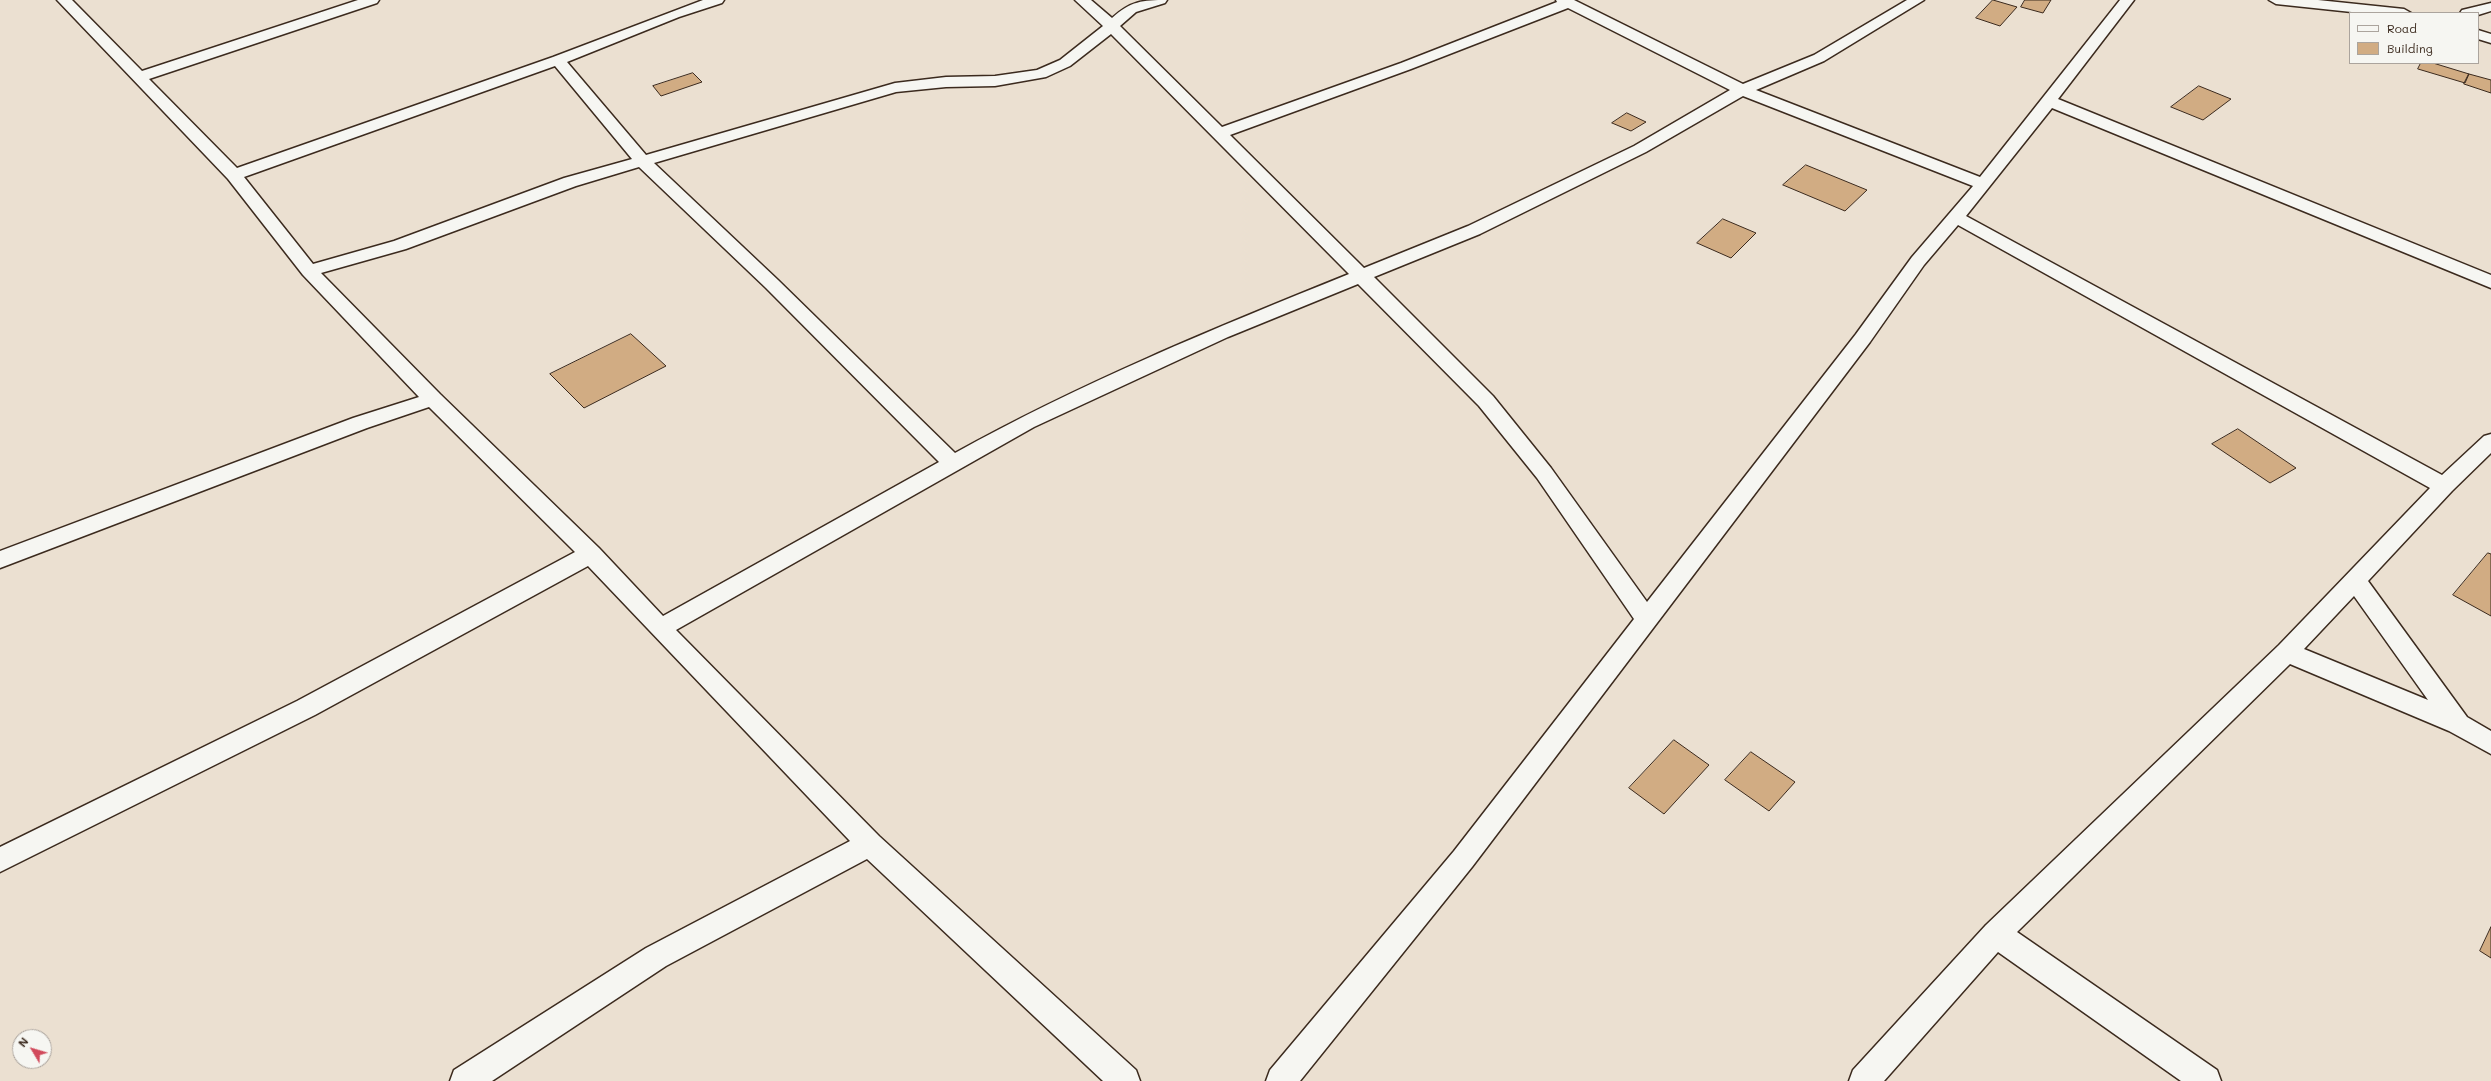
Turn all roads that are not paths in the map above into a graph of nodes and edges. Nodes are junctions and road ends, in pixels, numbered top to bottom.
1 (64, 0) edge
2 (372, 0) edge
3 (717, 0) edge
4 (1082, 0) edge
5 (1160, 0) edge
6 (1917, 0) edge
7 (2128, 0) edge
8 (2276, 0) edge
9 (1565, 1) edge
10 (2491, 7) edge
11 (2394, 12) edge
12 (2471, 12) edge
13 (1112, 26) junction
14 (2479, 34) edge
15 (2491, 39) edge
16 (558, 60) junction
17 (139, 77) junction
18 (1742, 90) junction
19 (2049, 101) junction
20 (1219, 134) junction
21 (643, 162) junction
22 (234, 175) junction
23 (1983, 184) junction
24 (1955, 217) junction
25 (309, 271) junction
26 (1362, 277) junction
27 (2491, 282) edge
28 (433, 399) junction
29 (2491, 441) edge
30 (953, 463) junction
31 (2444, 486) junction
32 (591, 554) junction
33 (0, 560) edge
34 (2355, 580) junction
35 (1647, 619) junction
36 (660, 628) junction
37 (2287, 652) junction
38 (2458, 724) junction
39 (2491, 744) edge
40 (870, 844) junction
41 (0, 860) edge
42 (1996, 934) junction
43 (465, 1081) edge
44 (1126, 1081) edge
45 (1281, 1081) edge
46 (1864, 1081) edge
47 (2206, 1081) edge

1 - 17 street
2 - 17 street
3 - 16 street
4 - 13 street
5 - 13 street
6 - 18 street
7 - 19 street
8 - 11 street
9 - 18 street
9 - 20 street
10 - 12 street
13 - 20 street
13 - 21 street
14 - 15 street
16 - 21 street
16 - 22 street
17 - 22 street
18 - 23 street
18 - 26 street
19 - 23 street
19 - 27 street
20 - 26 street
21 - 25 street
21 - 30 street
22 - 25 street
23 - 24 street
24 - 31 street
24 - 35 street
25 - 28 street
26 - 30 street
26 - 35 street
28 - 32 street
28 - 33 street
29 - 31 street
30 - 36 street
31 - 34 street
32 - 36 street
32 - 41 street
34 - 37 street
34 - 38 street
35 - 45 street
36 - 40 street
37 - 38 street
37 - 42 street
38 - 39 street
40 - 43 street
40 - 44 street
42 - 46 street
42 - 47 street

